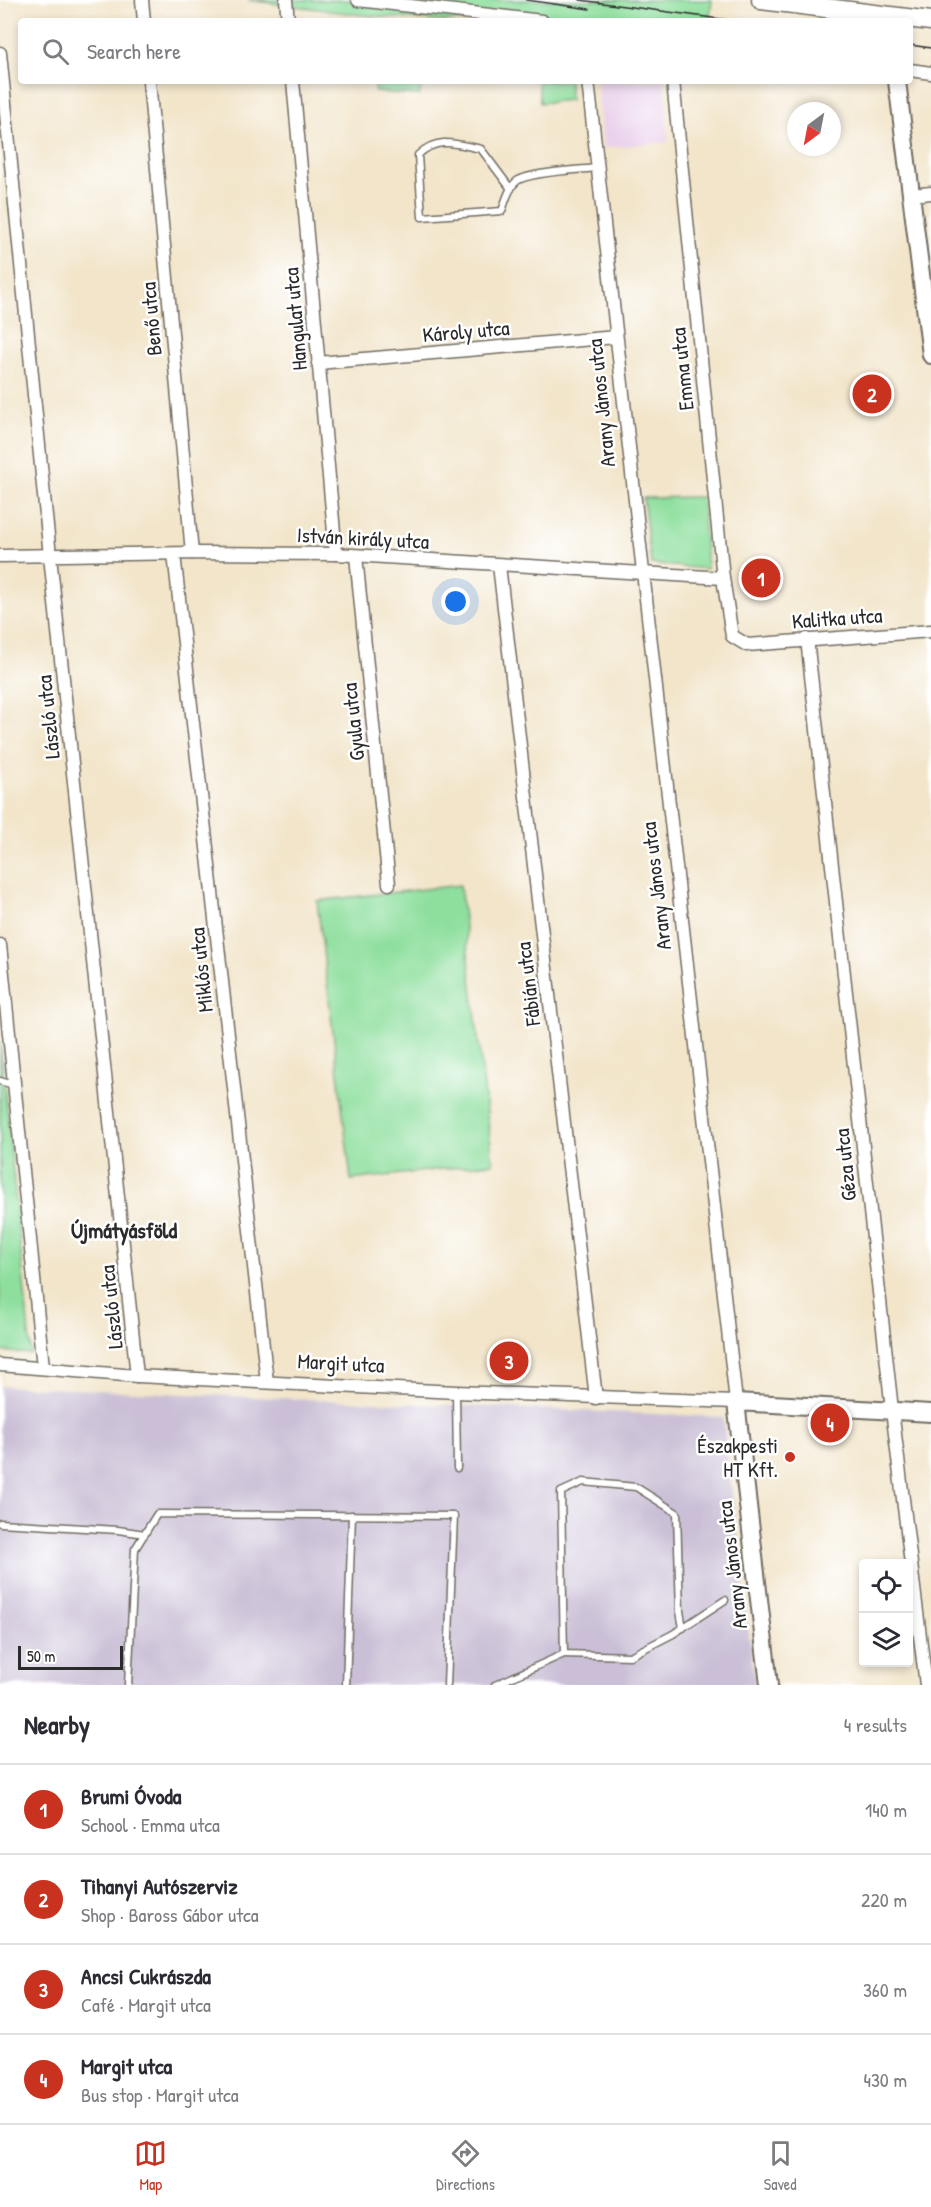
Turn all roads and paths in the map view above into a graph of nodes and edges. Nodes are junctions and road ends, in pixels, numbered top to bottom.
1 (142, 0) edge
2 (286, 0) edge
3 (358, 0) edge
4 (761, 0) edge
5 (144, 18) edge
6 (288, 18) edge
7 (516, 18) edge
8 (888, 18) edge
9 (913, 20) edge
10 (931, 21) edge
11 (0, 53) edge
12 (913, 70) edge
13 (931, 73) edge
14 (149, 84) edge
15 (293, 84) edge
16 (588, 84) edge
17 (674, 84) edge
18 (897, 84) edge
19 (597, 168) junction
20 (512, 189) junction
21 (931, 193) edge
22 (911, 195) junction
23 (616, 337) junction
24 (931, 348) edge
25 (931, 356) edge
26 (318, 363) junction
27 (192, 553) junction
28 (174, 554) junction
29 (336, 554) junction
30 (0, 556) edge
31 (50, 556) junction
32 (356, 556) junction
33 (499, 565) junction
34 (642, 574) junction
35 (723, 578) junction
36 (931, 631) edge
37 (807, 639) junction
38 (747, 645) joint
39 (389, 884) dead end
40 (0, 945) edge
41 (0, 1081) edge
42 (15, 1085) junction
43 (0, 1365) edge
44 (43, 1367) junction
45 (138, 1376) junction
46 (267, 1382) junction
47 (456, 1392) junction
48 (596, 1398) junction
49 (736, 1402) junction
50 (892, 1410) junction
51 (931, 1413) edge
52 (457, 1468) dead end
53 (352, 1515) junction
54 (0, 1523) edge
55 (145, 1534) junction
56 (725, 1600) dead end
57 (683, 1628) junction
58 (564, 1654) junction
59 (128, 1685) edge
60 (346, 1685) edge
61 (447, 1685) edge
62 (495, 1685) edge
63 (769, 1685) edge
64 (926, 1685) edge

1 - 5 street
2 - 6 street
3 - 7 street
4 - 8 main road
9 - 10 main road
11 - 31 street, László utca
12 - 13 street
14 - 27 street, Benő utca
15 - 26 street, Hangulat utca
16 - 19 street, Arany János utca
17 - 35 street, Emma utca
18 - 22 street
19 - 20 lane
19 - 23 street, Arany János utca
20 - 20 lane
21 - 22 street
22 - 24 street
23 - 26 street, Károly utca
23 - 34 street, Arany János utca
24 - 25 street
26 - 29 street, Hangulat utca
27 - 28 street, István király utca
27 - 29 street, István király utca
28 - 31 street, István király utca
28 - 46 street, Miklós utca
29 - 32 street, István király utca
30 - 31 street, István király utca
31 - 45 street, László utca
32 - 33 street, István király utca
32 - 39 street, Gyula utca
33 - 34 street, István király utca
33 - 48 street, Fábián utca
34 - 35 street, István király utca
34 - 49 street, Arany János utca
35 - 38 street, Emma utca
36 - 37 street, Kalitka utca
37 - 38 street, Kalitka utca
37 - 50 street, Géza utca
40 - 42 street
41 - 42 lane
42 - 44 street
43 - 44 street, Margit utca
44 - 45 street, Margit utca
45 - 46 street, Margit utca
46 - 47 street, Margit utca
47 - 48 street, Margit utca
47 - 52 lane
48 - 49 street, Margit utca
49 - 50 street, Margit utca
49 - 63 street, Arany János utca
50 - 51 street, Margit utca
50 - 64 street, Géza utca
53 - 55 lane
53 - 60 lane
53 - 61 lane
54 - 55 lane
55 - 59 lane
56 - 57 lane
57 - 58 lane
57 - 58 lane
58 - 62 lane

